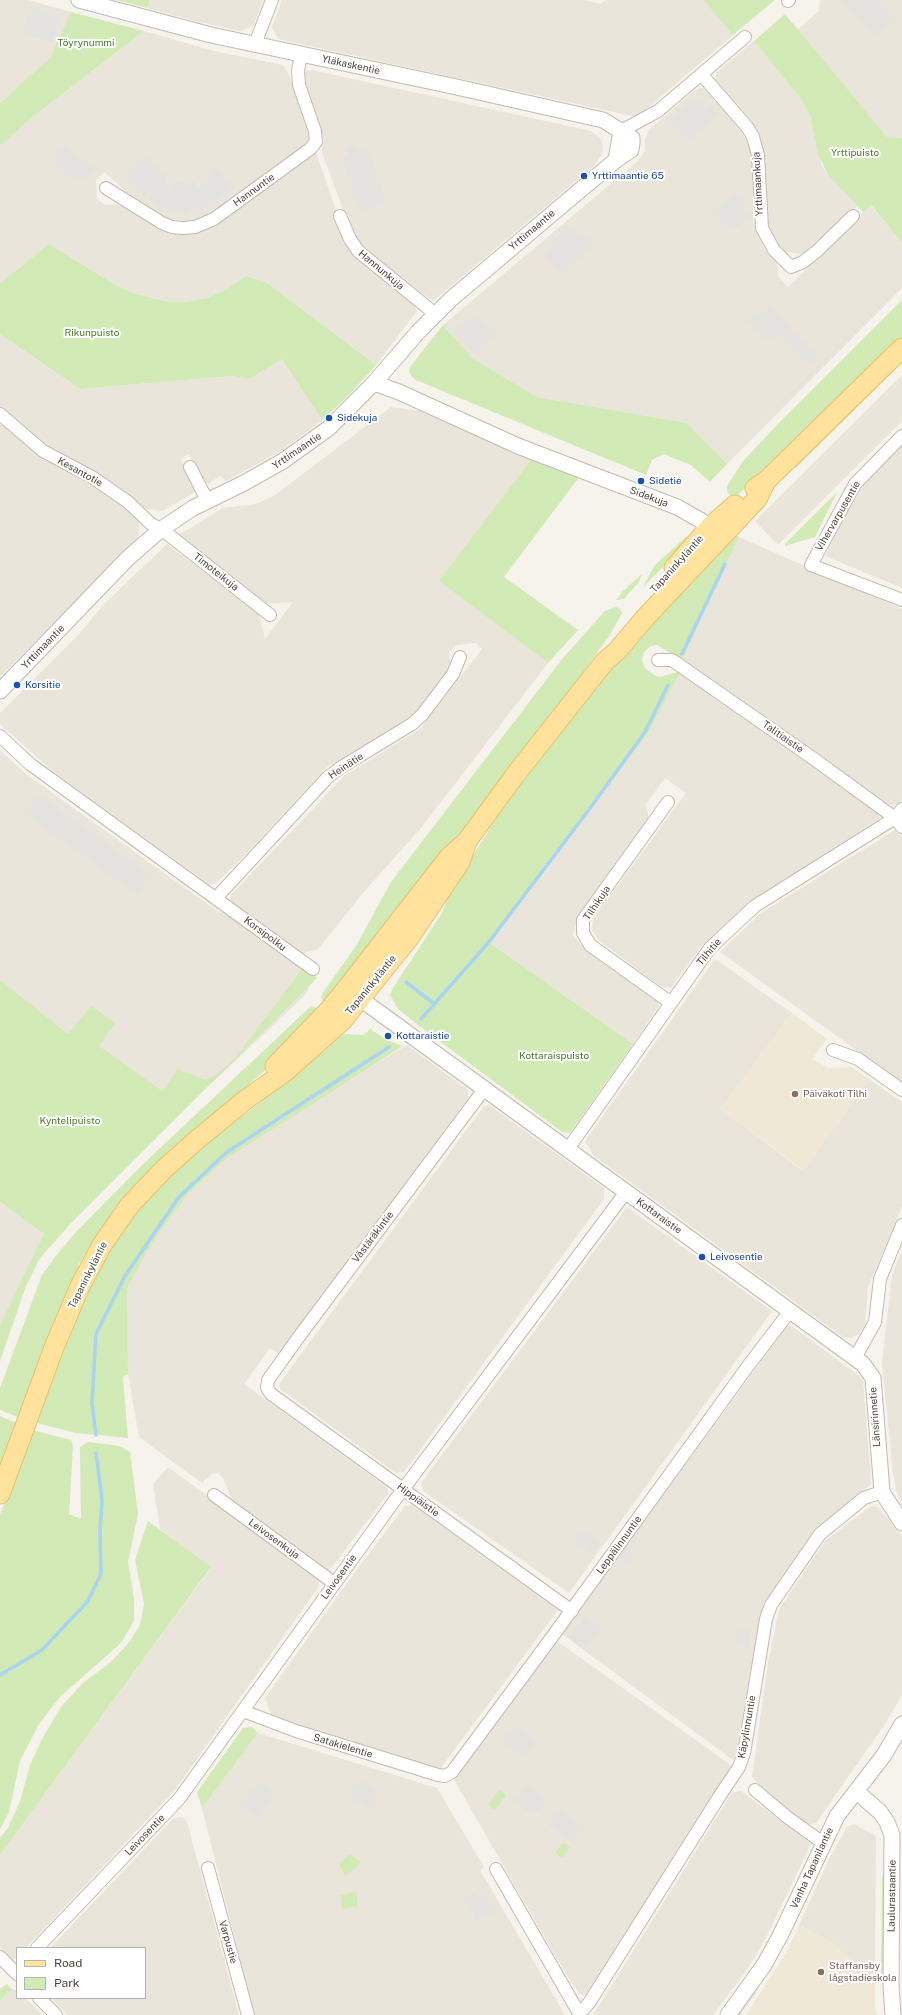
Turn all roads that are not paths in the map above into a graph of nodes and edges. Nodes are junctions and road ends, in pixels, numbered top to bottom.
1 (79, 0) edge
2 (272, 0) edge
3 (745, 37) dead end
4 (255, 44) junction
5 (301, 54) junction
6 (702, 75) junction
7 (622, 130) junction
8 (106, 188) dead end
9 (340, 216) dead end
10 (853, 216) dead end
11 (434, 315) junction
12 (902, 348) edge
13 (374, 383) junction
14 (0, 414) edge
15 (902, 436) edge
16 (190, 467) dead end
17 (206, 500) junction
18 (160, 530) junction
19 (715, 532) junction
20 (902, 600) edge
21 (270, 615) dead end
22 (460, 658) dead end
23 (658, 660) dead end
24 (0, 691) edge
25 (0, 736) edge
26 (668, 802) dead end
27 (900, 818) edge
28 (216, 898) junction
29 (313, 969) dead end
30 (354, 994) junction
31 (672, 1003) junction
32 (833, 1050) dead end
33 (485, 1088) junction
34 (902, 1090) edge
35 (568, 1149) junction
36 (626, 1192) junction
37 (902, 1225) edge
38 (790, 1311) junction
39 (855, 1358) junction
40 (267, 1388) joint
41 (403, 1490) junction
42 (882, 1492) junction
43 (0, 1494) edge
44 (214, 1495) dead end
45 (902, 1523) edge
46 (334, 1583) junction
47 (572, 1611) junction
48 (243, 1711) junction
49 (902, 1724) edge
50 (445, 1776) joint
51 (755, 1790) dead end
52 (856, 1791) junction
53 (823, 1843) junction
54 (897, 1858) edge
55 (208, 1868) dead end
56 (496, 1869) dead end
57 (38, 1947) edge
58 (0, 1957) edge
59 (16, 1973) edge
60 (40, 1999) edge
61 (580, 2014) edge
62 (56, 2015) edge
63 (248, 2015) edge
64 (728, 2015) edge
65 (893, 2015) edge

1 - 4 street, Yläkaskentie
2 - 4 street
3 - 6 street
4 - 5 street, Yläkaskentie
5 - 7 street, Yläkaskentie
5 - 8 street, Hannuntie
6 - 7 street
6 - 10 street, Yrttimaankuja
7 - 11 street, Yrttimaantie
9 - 11 street, Hannunkuja
11 - 13 street, Yrttimaantie
12 - 19 main road, Tapaninkyläntie
13 - 17 street, Yrttimaantie
13 - 19 street, Sidekuja
14 - 18 street, Kesantotie
15 - 20 street, Vihervarpusentie
16 - 17 street
17 - 18 street, Yrttimaantie
18 - 21 street, Timoteikuja
18 - 24 street, Yrttimaantie
19 - 30 main road, Tapaninkyläntie
22 - 28 street, Heinätie
23 - 27 street, Talitiaistie
25 - 28 street
26 - 31 street, Tilhikuja
27 - 31 street, Tilhitie
28 - 29 street, Korsipolku
30 - 33 street, Kottaraistie
30 - 43 main road, Tapaninkyläntie
31 - 35 street, Tilhitie
32 - 34 street
33 - 35 street, Kottaraistie
33 - 40 street, Västäräkintie
35 - 36 street, Kottaraistie
36 - 38 street, Kottaraistie
36 - 41 street, Leivosentie
37 - 39 street
38 - 39 street, Kottaraistie
38 - 47 street, Leppälinnuntie
39 - 42 street, Länsirinnetie
40 - 41 street, Hippiäistie
41 - 46 street, Leivosentie
41 - 47 street, Hippiäistie
42 - 45 street, Länsirinnetie
42 - 61 street, Käpylinnuntie
44 - 46 street, Leivosenkuja
46 - 48 street, Leivosentie
47 - 50 street, Leppälinnuntie
48 - 50 street, Satakielentie
48 - 57 street, Leivosentie
49 - 52 street, Vanha Tapanilantie
51 - 53 street
52 - 53 street, Vanha Tapanilantie
52 - 54 street, Laulurastaantie
53 - 64 street, Vanha Tapanilantie
54 - 65 street, Laulurastaantie
55 - 63 street, Varpustie
56 - 61 street
58 - 59 street
60 - 62 street

